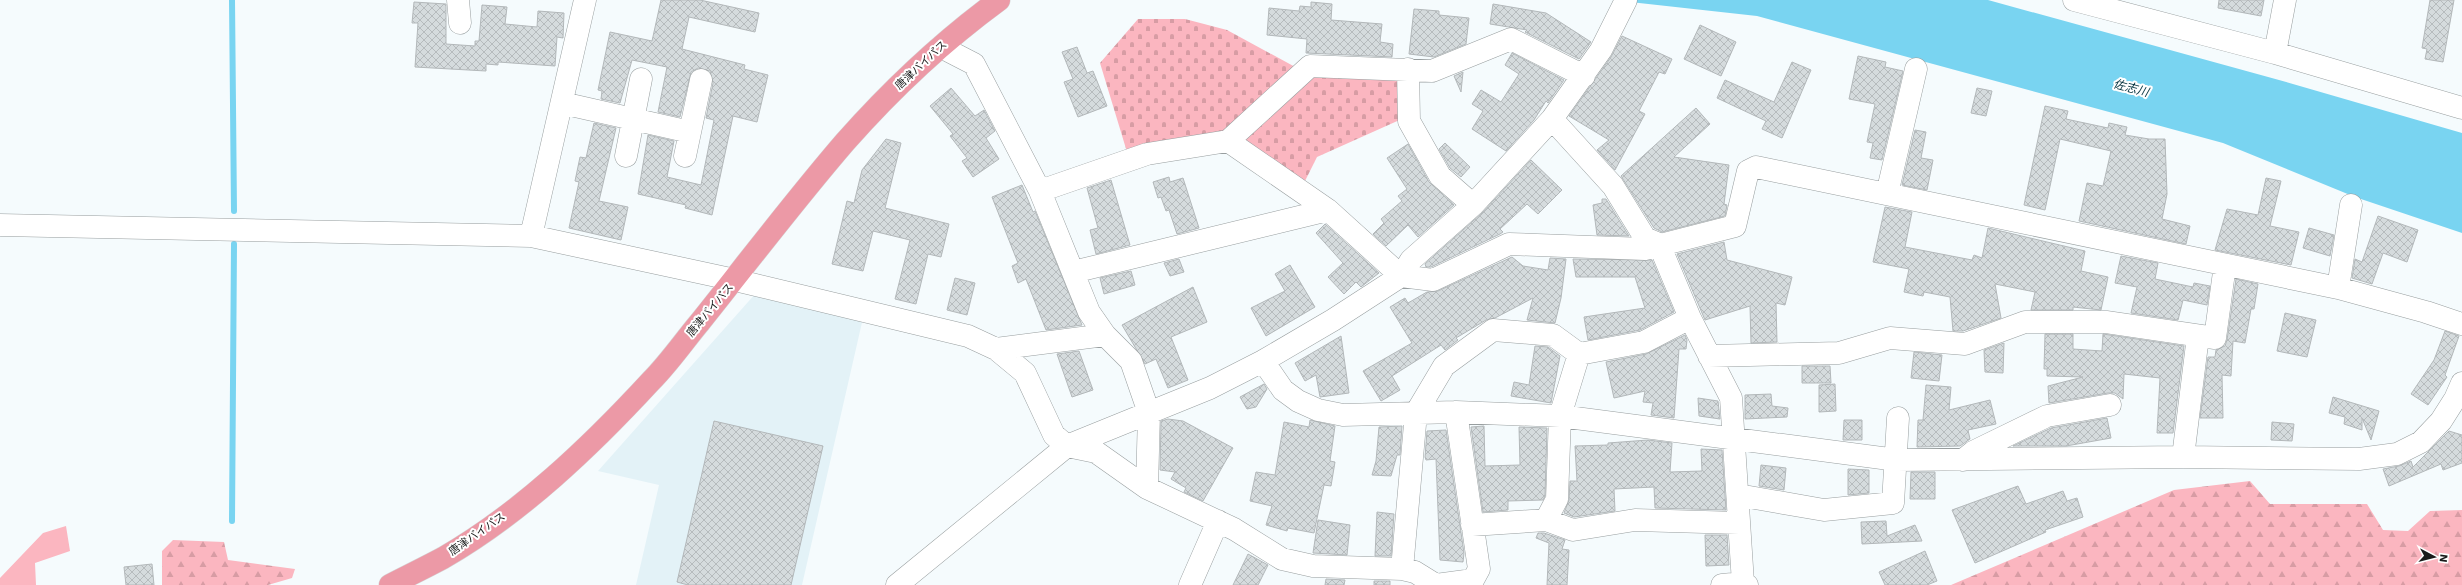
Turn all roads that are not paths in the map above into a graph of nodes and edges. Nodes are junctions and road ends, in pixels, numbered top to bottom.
1 (458, 0) edge
2 (585, 0) edge
3 (999, 0) edge
4 (2074, 0) edge
5 (2285, 0) edge
6 (1623, 7) edge
7 (460, 23) dead end
8 (941, 47) junction
9 (2275, 53) junction
10 (1916, 69) dead end
11 (1408, 70) junction
12 (1584, 76) junction
13 (642, 80) dead end
14 (701, 80) dead end
15 (562, 103) junction
16 (2462, 108) edge
17 (633, 119) junction
18 (1552, 119) junction
19 (690, 132) junction
20 (1228, 141) junction
21 (626, 156) dead end
22 (685, 156) dead end
23 (1040, 191) junction
24 (1887, 194) junction
25 (1473, 205) junction
26 (2351, 205) dead end
27 (1328, 210) junction
28 (0, 225) edge
29 (531, 236) junction
30 (1659, 244) junction
31 (2225, 265) junction
32 (1073, 272) junction
33 (1401, 276) junction
34 (735, 280) junction
35 (2338, 288) junction
36 (1690, 318) junction
37 (2462, 324) edge
38 (1106, 335) junction
39 (2198, 336) junction
40 (996, 349) junction
41 (1579, 354) junction
42 (1709, 356) junction
43 (1264, 361) junction
44 (2462, 383) edge
45 (2110, 405) dead end
46 (1456, 412) junction
47 (1149, 413) junction
48 (1416, 413) junction
49 (1560, 416) junction
50 (1898, 418) dead end
51 (1734, 439) junction
52 (1067, 446) junction
53 (2183, 456) junction
54 (1897, 460) junction
55 (1963, 460) junction
56 (1147, 488) junction
57 (1738, 495) junction
58 (1546, 520) junction
59 (1218, 521) junction
60 (1739, 523) junction
61 (1472, 525) junction
62 (1410, 575) edge
63 (1737, 584) edge
64 (390, 585) edge
65 (897, 585) edge
66 (1190, 585) edge
67 (1436, 585) edge

1 - 7 street
2 - 15 street
3 - 8 highway, 唐津バイパス
4 - 9 street
5 - 9 street
6 - 12 street
8 - 23 street
8 - 34 highway, 唐津バイパス
9 - 16 street
10 - 24 street
11 - 12 street
11 - 20 street
11 - 25 street
12 - 18 street
13 - 17 street
14 - 19 street
15 - 17 street
15 - 29 street
17 - 19 street
17 - 21 street
18 - 25 street
18 - 30 street
19 - 22 street
20 - 23 street
20 - 27 street
23 - 32 street
24 - 30 street
24 - 31 street
25 - 33 street
26 - 35 street
27 - 32 street
27 - 33 street
28 - 29 street
29 - 34 street
30 - 33 street
30 - 36 street
31 - 35 street
31 - 39 street
32 - 38 street
33 - 43 street
34 - 40 street
34 - 64 highway, 唐津バイパス
35 - 37 street
36 - 41 street
36 - 42 street
38 - 40 street
38 - 47 street
39 - 42 street
39 - 53 street
40 - 52 street
41 - 48 street
41 - 49 street
42 - 51 street
43 - 47 street
43 - 48 street
44 - 53 street
45 - 55 street
46 - 48 street
46 - 49 street
46 - 61 street
47 - 52 street
47 - 56 street
48 - 62 street
49 - 51 street
49 - 58 street
50 - 54 street
51 - 54 street
51 - 57 street
52 - 56 street
52 - 65 street
53 - 55 street
54 - 55 street
54 - 57 street
56 - 59 street
57 - 60 street
58 - 60 street
58 - 61 street
59 - 62 street
59 - 66 street
60 - 63 street
61 - 67 street
62 - 67 street

